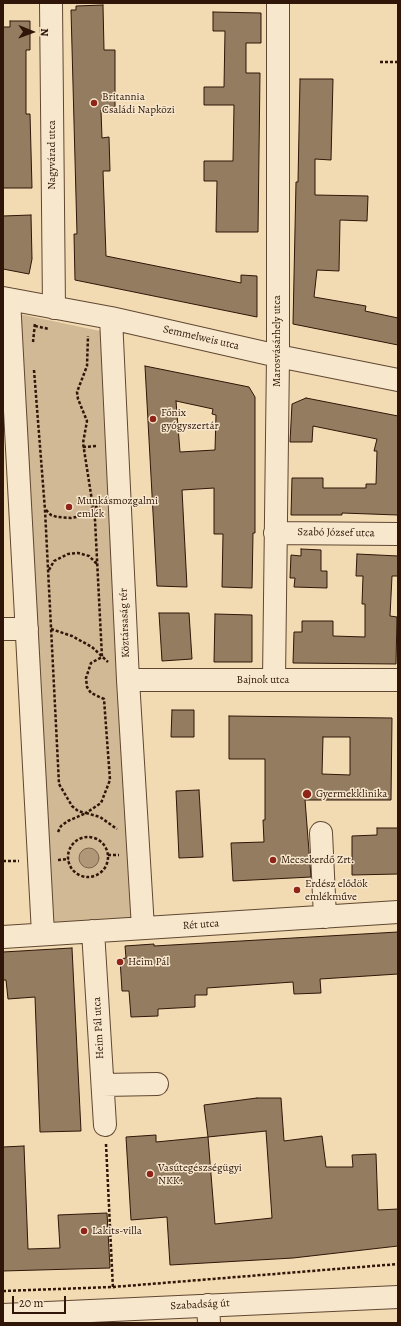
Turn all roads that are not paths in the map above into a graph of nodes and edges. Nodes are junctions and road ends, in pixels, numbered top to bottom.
1 (52, 3) edge
2 (278, 3) edge
3 (6, 299) edge
4 (45, 306) junction
5 (111, 318) junction
6 (278, 356) junction
7 (398, 380) edge
8 (275, 533) junction
9 (398, 534) edge
10 (3, 629) edge
11 (27, 629) junction
12 (128, 680) junction
13 (274, 680) junction
14 (398, 680) edge
15 (321, 833) dead end
16 (398, 912) edge
17 (325, 917) junction
18 (143, 928) junction
19 (94, 931) junction
20 (43, 934) junction
21 (3, 937) edge
22 (158, 1084) dead end
23 (102, 1085) junction
24 (105, 1125) road end
25 (398, 1296) edge
26 (208, 1314) edge
27 (3, 1315) edge
28 (114, 1316) edge

1 - 4 street, Nagyvárad utca
2 - 6 street, Marosvásárhely utca
3 - 4 street, Semmelweis utca
3 - 11 street
4 - 5 street, Semmelweis utca
5 - 6 street, Semmelweis utca
5 - 12 street, Köztársaság tér
6 - 7 street, Semmelweis utca
6 - 8 street, Marosvásárhely utca
8 - 9 street, Szabó József utca
8 - 13 street, Marosvásárhely utca
10 - 11 street
11 - 20 street
12 - 13 street, Bajnok utca
12 - 18 street, Köztársaság tér
13 - 14 street, Bajnok utca
15 - 17 street
16 - 17 street, Rét utca
17 - 18 street, Rét utca
18 - 19 street, Rét utca
19 - 20 street, Rét utca
19 - 23 street, Heim Pál utca
20 - 21 street, Rét utca
22 - 23 street
23 - 24 street, Heim Pál utca
25 - 26 street, Szabadság út
26 - 28 street, Szabadság út
27 - 28 street, Szabadság út

